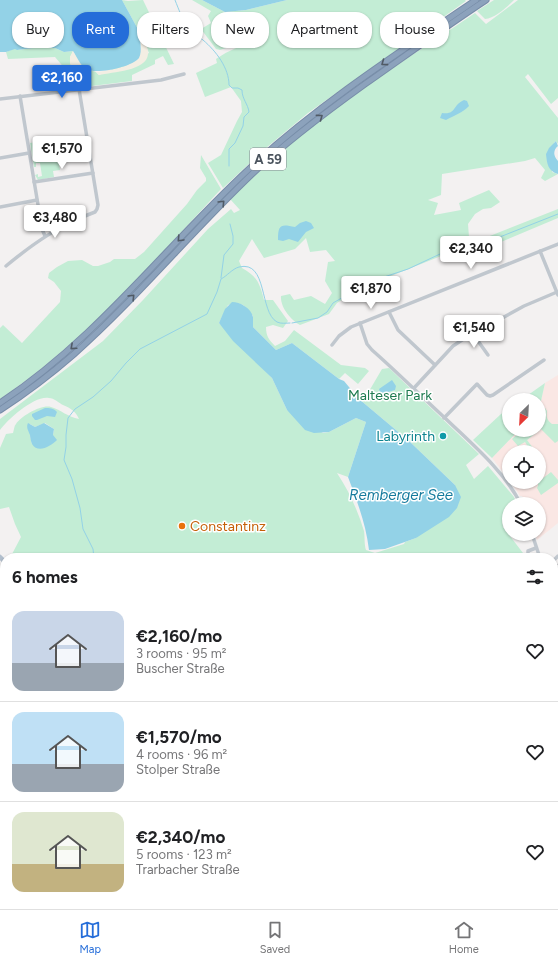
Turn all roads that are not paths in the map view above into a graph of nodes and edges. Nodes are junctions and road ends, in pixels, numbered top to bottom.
1 (486, 0) edge
2 (478, 2) edge
3 (464, 11) junction
4 (184, 74) dead end
5 (79, 89) junction
6 (20, 96) junction
7 (0, 99) edge
8 (29, 153) junction
9 (0, 158) edge
10 (92, 173) junction
11 (34, 182) junction
12 (37, 200) junction
13 (0, 207) edge
14 (45, 236) junction
15 (558, 244) edge
16 (540, 251) junction
17 (6, 266) dead end
18 (557, 294) edge
19 (389, 312) junction
20 (360, 323) junction
21 (473, 334) junction
22 (332, 345) dead end
23 (488, 355) dead end
24 (544, 360) dead end
25 (435, 365) junction
26 (414, 388) junction
27 (22, 395) junction
28 (0, 403) edge
29 (0, 410) edge
30 (0, 415) edge
31 (444, 418) junction
32 (517, 497) edge
33 (534, 541) edge
34 (536, 548) junction
35 (528, 553) edge
36 (538, 553) edge

1 - 2 highway, A 59
2 - 3 highway, A 59
27 -> 3 highway, A 59
3 -> 28 highway, A 59
4 - 5 street
5 - 6 street
5 - 10 street
6 - 7 street
6 - 8 street
8 - 9 street
8 - 11 street
10 - 11 street
10 - 14 street
11 - 12 street
12 - 13 street
12 - 14 street
14 - 17 street
15 - 16 street
16 - 18 street
16 - 19 street
18 - 21 street
19 - 20 street
19 - 25 street
20 - 22 street
20 - 26 street
21 - 23 street
21 - 25 street
24 - 31 street
25 - 26 street
26 - 31 street
27 - 29 highway, A 59
27 - 30 highway
31 - 32 street
33 - 34 street
34 - 35 street
34 - 36 street

